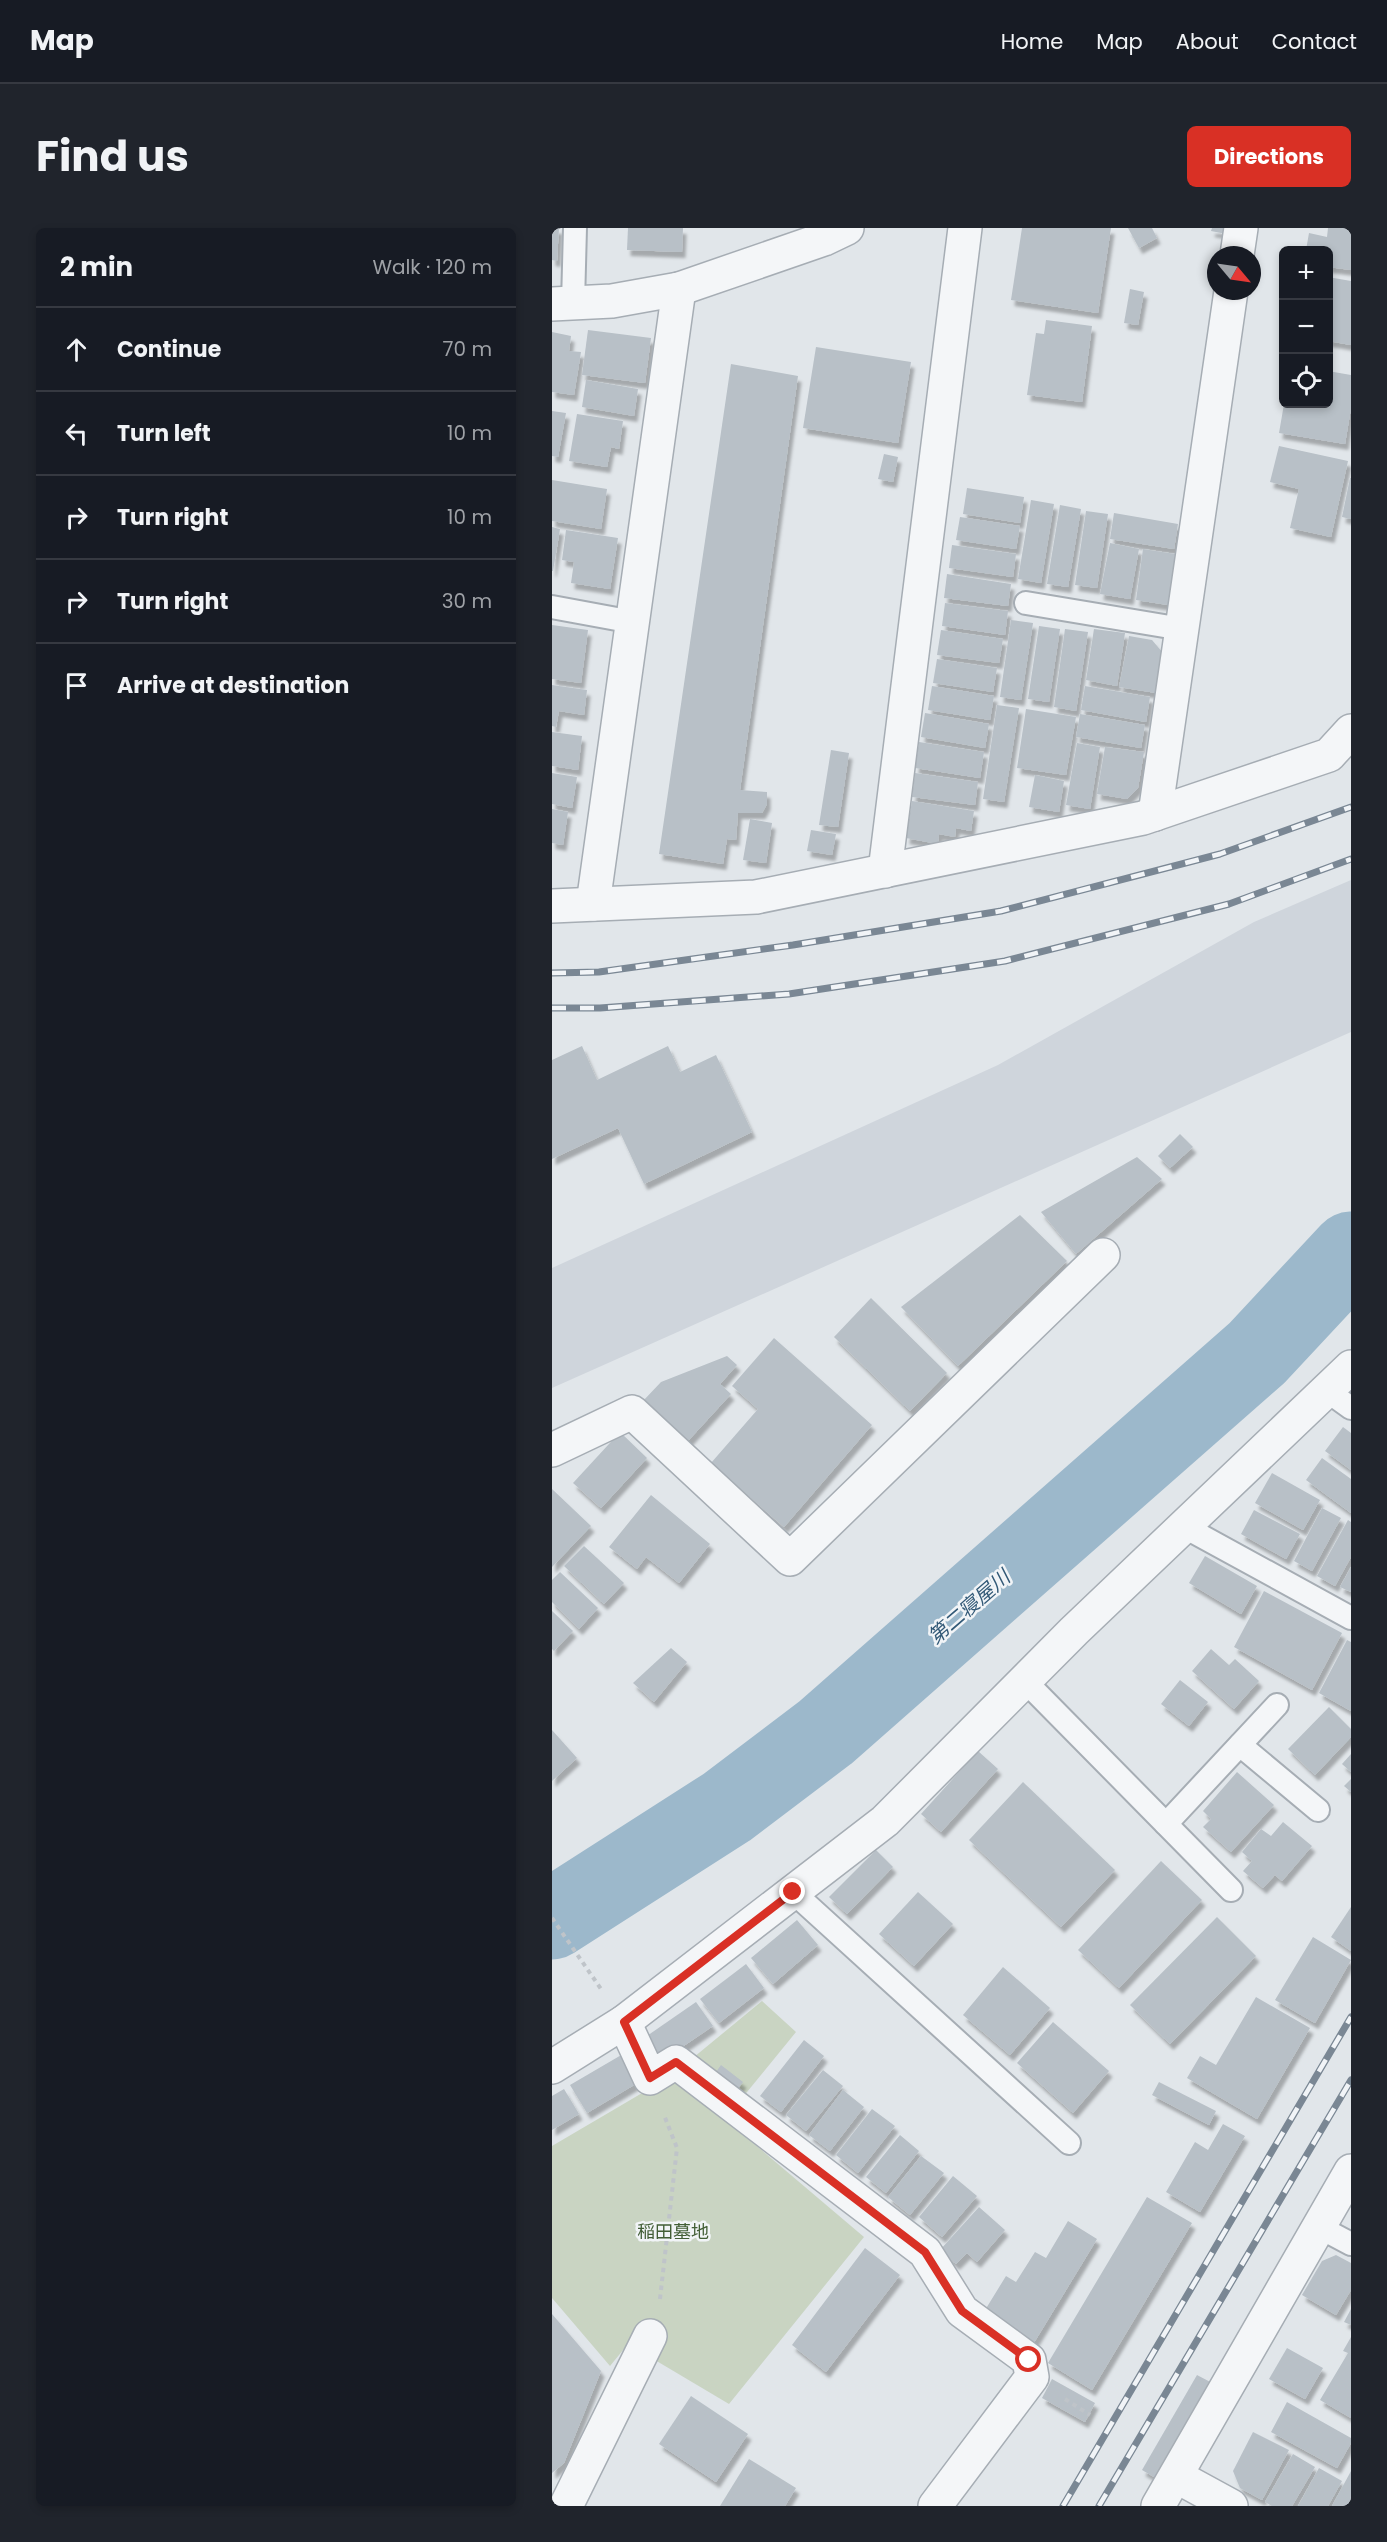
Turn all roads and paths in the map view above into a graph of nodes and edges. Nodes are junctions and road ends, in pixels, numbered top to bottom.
1 (575, 228) edge
2 (965, 228) edge
3 (1241, 228) edge
4 (832, 232) edge
5 (1238, 246) edge
6 (679, 289) junction
7 (1230, 300) edge
8 (562, 303) edge
9 (1026, 603) dead end
10 (552, 607) edge
11 (633, 622) junction
12 (1182, 629) junction
13 (1351, 730) edge
14 (1155, 814) junction
15 (885, 871) junction
16 (593, 904) junction
17 (552, 906) edge
18 (1103, 1255) dead end
19 (1351, 1367) edge
20 (1338, 1399) edge
21 (552, 1450) edge
22 (1183, 1526) junction
23 (1351, 1618) edge
24 (1024, 1680) junction
25 (1277, 1705) dead end
26 (1240, 1746) junction
27 (1318, 1810) dead end
28 (1166, 1824) junction
29 (1231, 1890) dead end
30 (793, 1892) junction
31 (552, 1918) edge
32 (624, 2022) junction
33 (552, 2067) edge
34 (650, 2078) junction
35 (1069, 2143) dead end
36 (1351, 2171) edge
37 (1319, 2227) junction
38 (1351, 2244) edge
39 (650, 2336) joint
40 (1176, 2476) junction
41 (566, 2506) edge
42 (935, 2506) edge
43 (1158, 2506) edge
44 (1232, 2506) edge

1 - 8 lane
2 - 15 street
3 - 5 street
4 - 6 street
6 - 8 street
6 - 11 street
7 - 12 street
9 - 12 lane
10 - 11 lane
11 - 16 street
12 - 14 street
13 - 14 street
14 - 15 street
15 - 16 street
16 - 17 street
18 - 21 street
19 - 20 street
20 - 22 street
22 - 23 lane
22 - 24 street
24 - 28 lane
24 - 30 street
25 - 26 lane
26 - 27 lane
26 - 28 lane
28 - 29 lane
30 - 32 street
30 - 35 lane
31 - 32 path
32 - 33 street
32 - 34 street
34 - 39 path
34 - 42 street
36 - 37 street
37 - 38 lane
37 - 40 street
39 - 41 street
40 - 43 street
40 - 44 street

